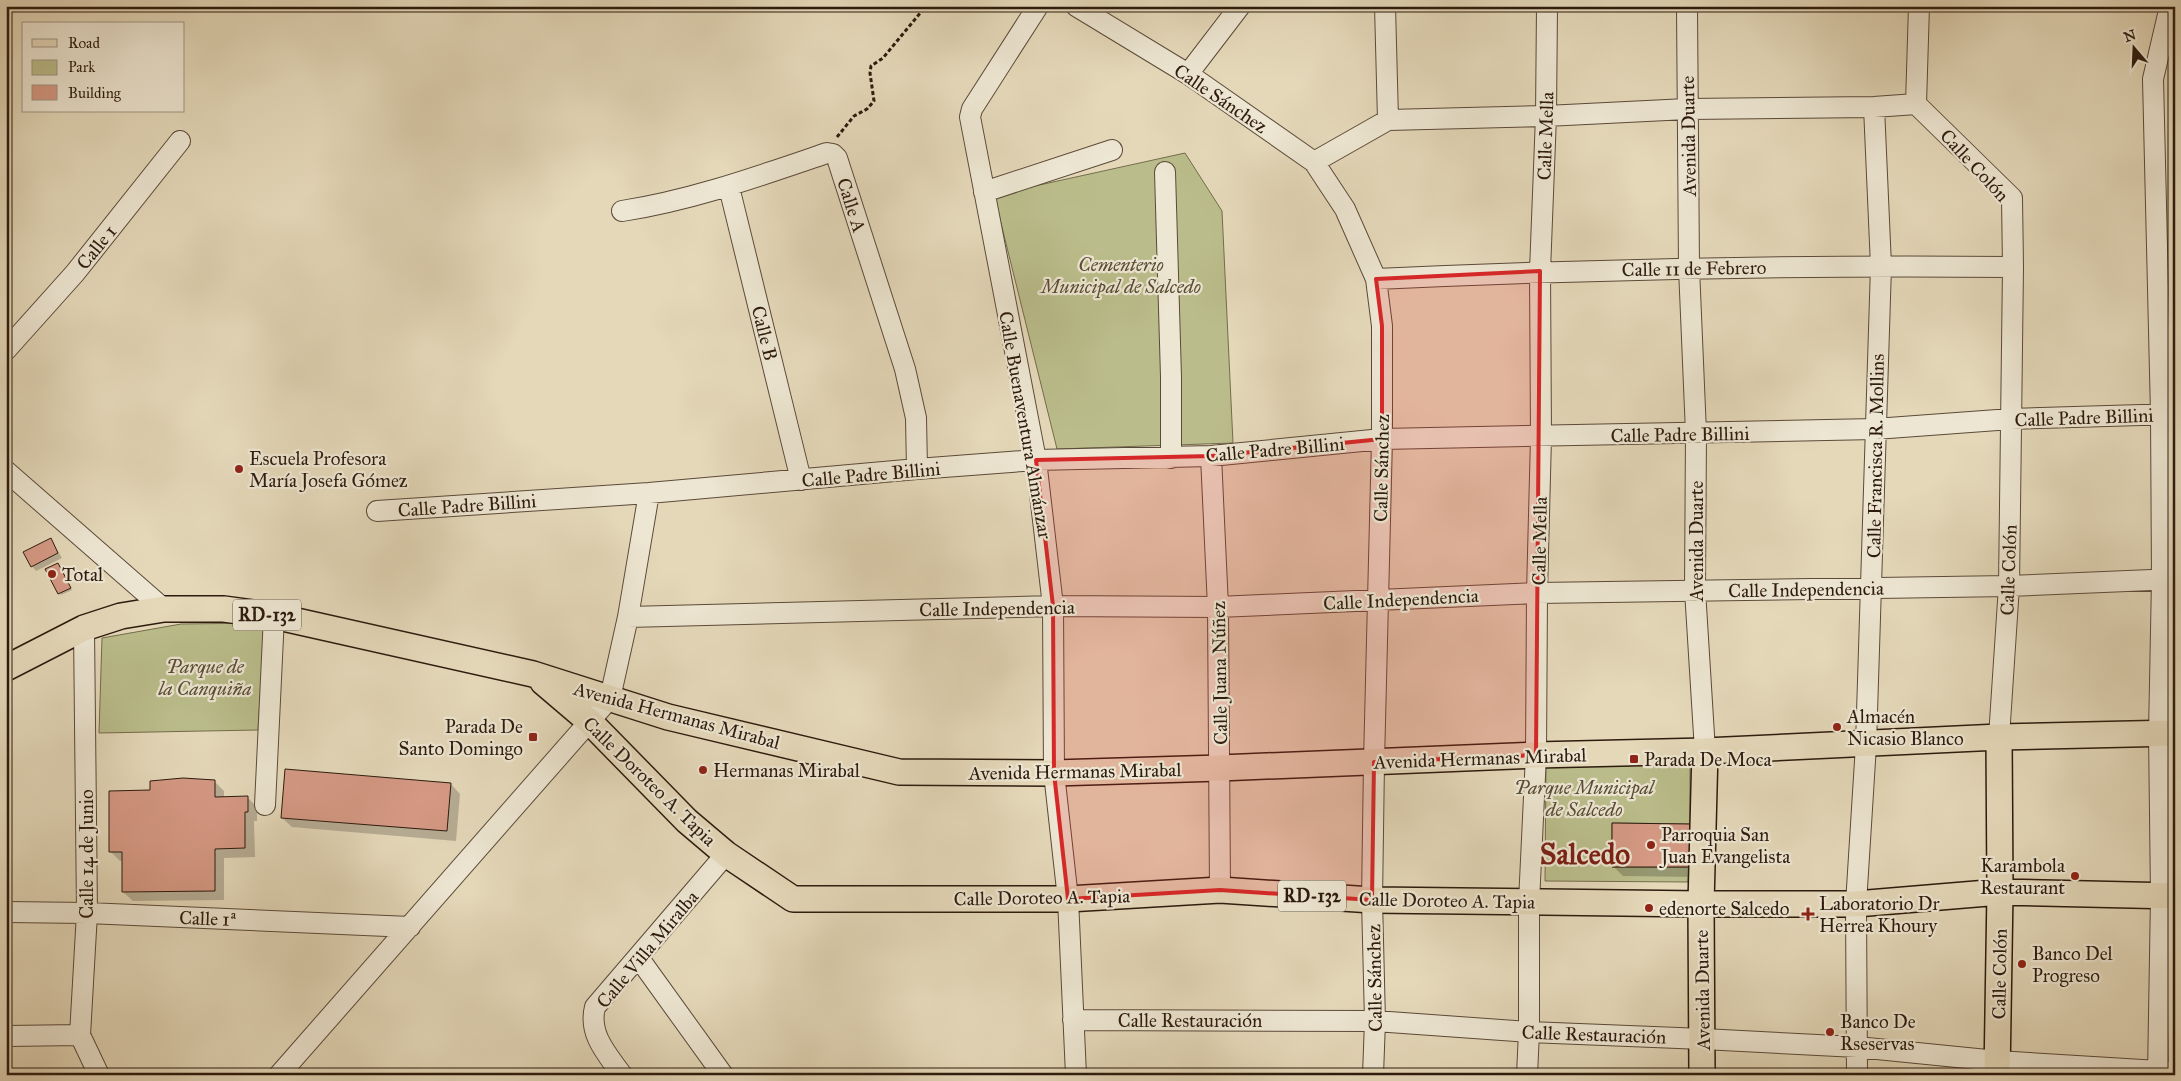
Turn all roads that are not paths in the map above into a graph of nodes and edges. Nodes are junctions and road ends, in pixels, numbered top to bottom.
1 (1038, 6) edge
2 (1076, 6) edge
3 (1240, 6) edge
4 (1385, 6) edge
5 (1547, 6) edge
6 (1687, 6) edge
7 (1919, 6) edge
8 (2170, 6) edge
9 (1188, 74) junction
10 (1916, 104) junction
11 (1874, 107) junction
12 (1687, 109) junction
13 (1546, 116) junction
14 (1388, 120) junction
15 (180, 141) dead end
16 (1112, 150) dead end
17 (1314, 162) junction
18 (1165, 172) dead end
19 (729, 187) junction
20 (984, 192) junction
21 (622, 211) dead end
22 (1881, 266) junction
23 (2013, 267) junction
24 (1689, 268) junction
25 (1540, 271) junction
26 (2166, 274) edge
27 (1376, 279) junction
28 (6, 350) edge
29 (2168, 414) edge
30 (2011, 420) junction
31 (1875, 429) junction
32 (1696, 433) junction
33 (1541, 437) junction
34 (1382, 439) junction
35 (1211, 456) junction
36 (1171, 458) junction
37 (1036, 460) junction
38 (917, 469) junction
39 (6, 471) edge
40 (801, 480) junction
41 (649, 494) junction
42 (377, 511) dead end
43 (2168, 579) edge
44 (2009, 586) junction
45 (1872, 588) junction
46 (1695, 590) junction
47 (1537, 593) junction
48 (1378, 600) junction
49 (1053, 606) junction
50 (1218, 607) junction
51 (164, 609) junction
52 (274, 616) junction
53 (628, 617) junction
54 (84, 628) junction
55 (6, 668) edge
56 (534, 674) junction
57 (610, 698) junction
58 (590, 722) junction
59 (2167, 733) edge
60 (1999, 738) junction
61 (1866, 745) junction
62 (1704, 752) junction
63 (1536, 755) junction
64 (1374, 762) junction
65 (1220, 768) junction
66 (1054, 773) junction
67 (265, 805) dead end
68 (726, 854) junction
69 (1220, 890) junction
70 (2000, 892) junction
71 (2168, 896) edge
72 (1068, 899) junction
73 (1372, 900) junction
74 (1529, 902) junction
75 (1701, 904) junction
76 (1856, 904) junction
77 (6, 912) edge
78 (88, 913) junction
79 (410, 927) junction
80 (638, 957) junction
81 (1073, 1020) junction
82 (1375, 1021) junction
83 (1529, 1032) junction
84 (80, 1035) junction
85 (6, 1036) edge
86 (1703, 1039) junction
87 (1857, 1048) junction
88 (1997, 1068) edge
89 (2163, 1072) edge
90 (99, 1075) edge
91 (280, 1075) edge
92 (622, 1075) edge
93 (723, 1075) edge
94 (1076, 1075) edge
95 (1373, 1075) edge
96 (1527, 1075) edge
97 (1702, 1075) edge
98 (1857, 1075) edge

1 - 20 street, Calle Buenaventura Almánzar
2 - 9 street, Calle Sánchez
3 - 9 street
4 - 14 street
5 - 13 street, Calle Mella
6 - 12 street, Avenida Duarte
7 - 10 street
8 - 26 street
9 - 17 street, Calle Sánchez
10 - 11 street
10 - 23 street, Calle Colón
11 - 12 street
11 - 22 street, Calle Francisca R. Mollins
12 - 13 street
12 - 24 street, Avenida Duarte
13 - 14 street
13 - 25 street, Calle Mella
14 - 17 street
15 - 28 street, Calle 1
16 - 20 street
17 - 27 street, Calle Sánchez
18 - 36 street
19 - 21 street, Calle A
19 - 38 street, Calle A
19 - 40 street, Calle B
20 - 37 street, Calle Buenaventura Almánzar
22 - 23 street, Calle 11 de Febrero
22 - 24 street, Calle 11 de Febrero
22 - 31 street, Calle Francisca R. Mollins
23 - 30 street, Calle Colón
24 - 25 street, Calle 11 de Febrero
24 - 32 street, Avenida Duarte
25 - 27 street, Calle 11 de Febrero
25 - 33 street, Calle Mella
26 - 29 street
27 - 34 street, Calle Sánchez
29 - 30 street, Calle Padre Billini
29 - 43 street
30 - 31 street, Calle Padre Billini
30 - 44 street, Calle Colón
31 - 32 street, Calle Padre Billini
31 - 45 street, Calle Francisca R. Mollins
32 - 33 street, Calle Padre Billini
32 - 46 street, Avenida Duarte
33 - 34 street, Calle Padre Billini
33 - 47 street, Calle Mella
34 - 35 street, Calle Padre Billini
34 - 48 street, Calle Sánchez
35 - 36 street, Calle Padre Billini
35 - 50 street, Calle Juana Núñez
36 - 37 street, Calle Padre Billini
37 - 38 street, Calle Padre Billini
37 - 49 street, Calle Buenaventura Almánzar
38 - 40 street, Calle Padre Billini
39 - 51 street
40 - 41 street, Calle Padre Billini
41 - 42 street, Calle Padre Billini
41 - 53 street
43 - 44 street, Calle Independencia
43 - 59 street
44 - 45 street, Calle Independencia
44 - 60 street, Calle Colón
45 - 46 street, Calle Independencia
45 - 61 street, Calle Francisca R. Mollins
46 - 47 street, Calle Independencia
46 - 62 street, Avenida Duarte
47 - 48 street, Calle Independencia
47 - 63 street, Calle Mella
48 - 50 street, Calle Independencia
48 - 64 street, Calle Sánchez
49 - 50 street, Calle Independencia
49 - 53 street, Calle Independencia
49 - 66 street, Calle Buenaventura Almánzar
50 - 65 street, Calle Juana Núñez
51 - 52 main road, Avenida Hermanas Mirabal / RD-132
51 - 54 main road, Avenida Hermanas Mirabal / RD-132
52 - 56 main road, Avenida Hermanas Mirabal / RD-132
52 - 67 street
53 - 57 street
54 - 55 main road, Avenida Hermanas Mirabal / RD-132
54 - 78 street, Calle 14 de Junio
56 - 57 main road, Avenida Hermanas Mirabal / RD-132
56 - 58 main road, Calle Doroteo A. Tapia / RD-132
57 - 58 street
57 - 66 main road, Avenida Hermanas Mirabal / RD-132
58 - 68 main road, Calle Doroteo A. Tapia / RD-132
58 - 79 street
59 - 60 main road, Avenida Hermanas Mirabal / RD-132
59 - 71 street
60 - 61 main road, Avenida Hermanas Mirabal / RD-132
60 - 70 main road, Calle Colón
61 - 62 main road, Avenida Hermanas Mirabal / RD-132
61 - 76 street, Calle Francisca R. Mollins
62 - 63 main road, Avenida Hermanas Mirabal / RD-132
62 - 75 main road, Avenida Duarte
63 - 64 main road, Avenida Hermanas Mirabal / RD-132
63 - 74 street, Calle Mella
64 - 65 main road, Avenida Hermanas Mirabal / RD-132
64 - 73 street, Calle Sánchez
65 - 66 main road, Avenida Hermanas Mirabal / RD-132
65 - 69 street, Calle Juana Núñez
66 - 72 street, Calle Buenaventura Almánzar
68 - 72 main road, Calle Doroteo A. Tapia / RD-132
68 - 80 street, Calle Villa Miralba
69 - 72 main road, Calle Doroteo A. Tapia / RD-132
69 - 73 main road, Calle Doroteo A. Tapia / RD-132
70 - 71 main road, Calle Doroteo A. Tapia / RD-132
70 - 76 main road, Calle Doroteo A. Tapia / RD-132
70 - 88 main road, Calle Colón
71 - 89 street
72 - 81 street, Calle Buenaventura Almánzar
73 - 74 main road, Calle Doroteo A. Tapia / RD-132
73 - 82 street, Calle Sánchez
74 - 75 main road, Calle Doroteo A. Tapia / RD-132
74 - 83 street, Calle Mella
75 - 76 main road, Calle Doroteo A. Tapia / RD-132
75 - 86 main road, Avenida Duarte
76 - 87 street, Calle Francisca R. Mollins
77 - 78 street, Calle 1ª
78 - 79 street, Calle 1ª
78 - 84 street, Calle 14 de Junio
79 - 91 street
80 - 92 street, Calle Villa Miralba
80 - 93 street
81 - 82 street, Calle Restauración
81 - 94 street, Calle Buenaventura Almánzar
82 - 83 street, Calle Restauración
82 - 95 street, Calle Sánchez
83 - 86 street, Calle Restauración
83 - 96 street, Calle Mella
84 - 85 street
84 - 90 street, Calle 14 de Junio
86 - 87 street, Calle Restauración
86 - 97 main road, Avenida Duarte
87 - 88 street, Calle Restauración
87 - 98 street, Calle Francisca R. Mollins
88 - 89 street, Calle Restauración

